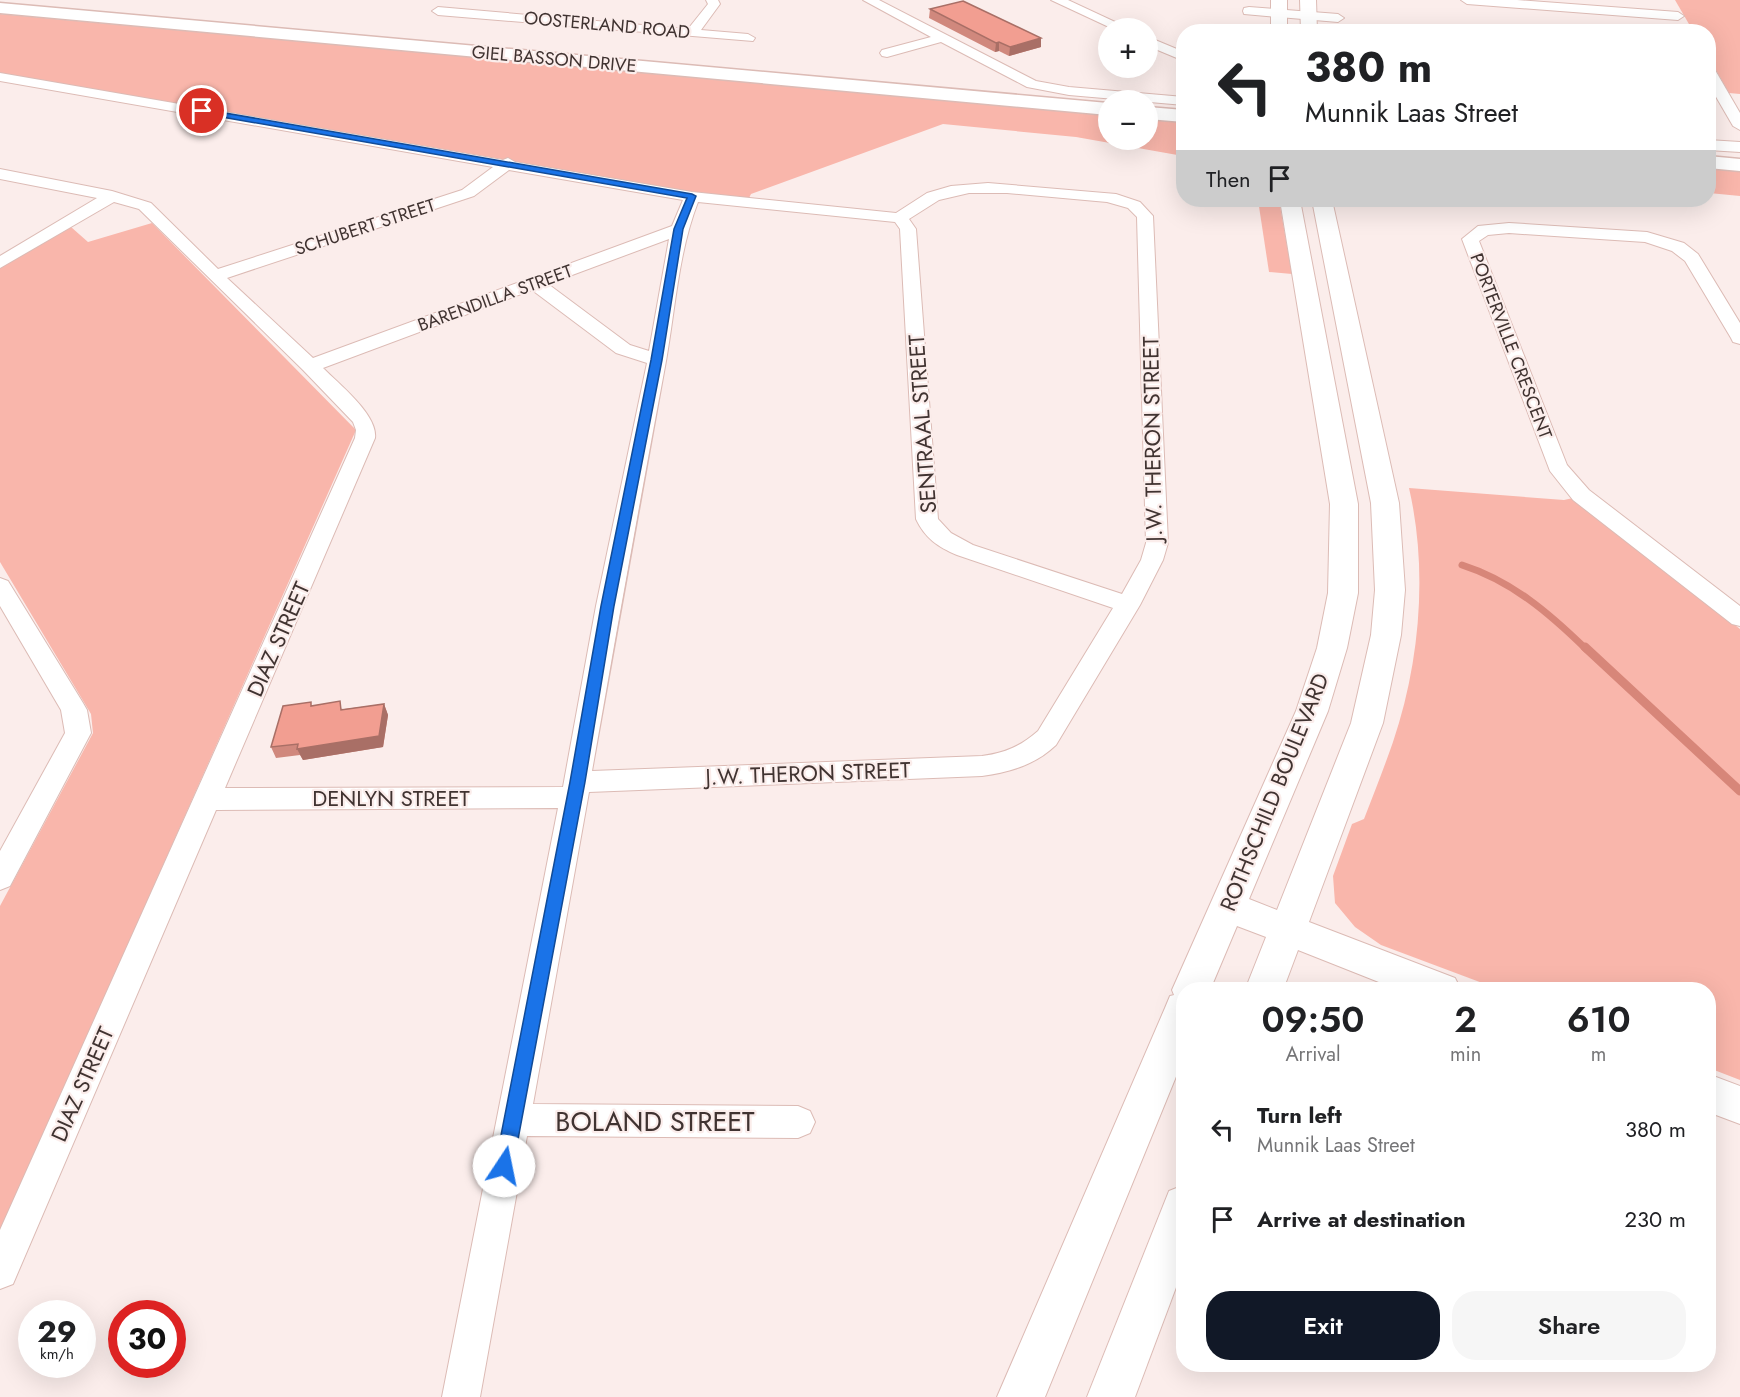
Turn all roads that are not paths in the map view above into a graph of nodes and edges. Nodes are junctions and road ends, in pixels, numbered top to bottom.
1 (480, 0) edge
2 (712, 0) edge
3 (869, 0) edge
4 (1057, 0) edge
5 (1467, 0) edge
6 (1668, 0) edge
7 (1248, 7) edge
8 (1279, 7) edge
9 (0, 8) edge
10 (438, 11) dead end
11 (465, 13) junction
12 (1308, 16) edge
13 (1678, 16) junction
14 (1098, 18) edge
15 (1337, 19) edge
16 (1279, 24) edge
17 (1682, 24) edge
18 (692, 33) junction
19 (748, 38) dead end
20 (942, 38) junction
21 (1158, 45) edge
22 (886, 53) dead end
23 (1176, 53) edge
24 (5, 80) edge
25 (1716, 84) edge
26 (1176, 100) edge
27 (1098, 108) edge
28 (1158, 114) edge
29 (1176, 115) edge
30 (1740, 126) edge
31 (1716, 146) edge
32 (1740, 147) edge
33 (508, 163) junction
34 (1716, 163) edge
35 (1740, 165) edge
36 (0, 174) edge
37 (112, 196) junction
38 (692, 196) junction
39 (1291, 207) edge
40 (1323, 207) edge
41 (900, 218) junction
42 (679, 229) junction
43 (0, 263) edge
44 (215, 276) junction
45 (535, 283) junction
46 (1740, 338) edge
47 (657, 360) junction
48 (310, 366) junction
49 (0, 586) edge
50 (1128, 605) junction
51 (1740, 618) edge
52 (576, 789) junction
53 (207, 799) junction
54 (0, 878) edge
55 (1227, 906) junction
56 (1286, 930) junction
57 (1194, 982) edge
58 (1267, 982) edge
59 (1421, 982) edge
60 (1176, 1027) edge
61 (1716, 1096) edge
62 (1740, 1105) edge
63 (513, 1120) junction
64 (798, 1122) dead end
65 (1176, 1227) edge
66 (0, 1271) edge
67 (461, 1397) edge
68 (1021, 1397) edge
69 (1112, 1397) edge

1 - 11 street
2 - 18 street
3 - 20 street
4 - 14 street
5 - 13 street
6 - 13 street
7 - 8 street
8 - 12 street
8 - 16 street
9 - 27 main road, GIEL BASSON DRIVE
10 - 11 street, OOSTERLAND ROAD
11 - 18 street, OOSTERLAND ROAD
12 - 15 street
13 - 17 street
18 - 19 street, OOSTERLAND ROAD
20 - 22 street
20 - 26 street
21 - 23 street
24 - 33 street
25 - 30 street
28 - 29 main road
31 - 32 street
33 - 38 street
33 - 44 street, SCHUBERT STREET
34 - 35 main road
36 - 37 street, DIAZ STREET
37 - 43 street
37 - 44 street, DIAZ STREET
38 - 41 street
38 - 42 street
39 - 55 street, ROTHSCHILD BOULEVARD
40 - 56 street
41 - 50 street, SENTRAAL STREET
41 - 50 street, J.W. THERON STREET
42 - 45 street, BARENDILLA STREET
42 - 47 street
44 - 48 street, DIAZ STREET
45 - 47 street
45 - 48 street, BARENDILLA STREET
46 - 51 street, PORTERVILLE CRESCENT
47 - 52 street
48 - 53 street, DIAZ STREET
49 - 54 street
50 - 52 street, J.W. THERON STREET
52 - 53 street, DENLYN STREET
52 - 63 street
53 - 66 street, DIAZ STREET
55 - 56 street
55 - 57 street, ROTHSCHILD BOULEVARD
56 - 58 street
56 - 59 street
60 - 68 street
61 - 62 street
63 - 64 street, BOLAND STREET
63 - 67 street
65 - 69 street

